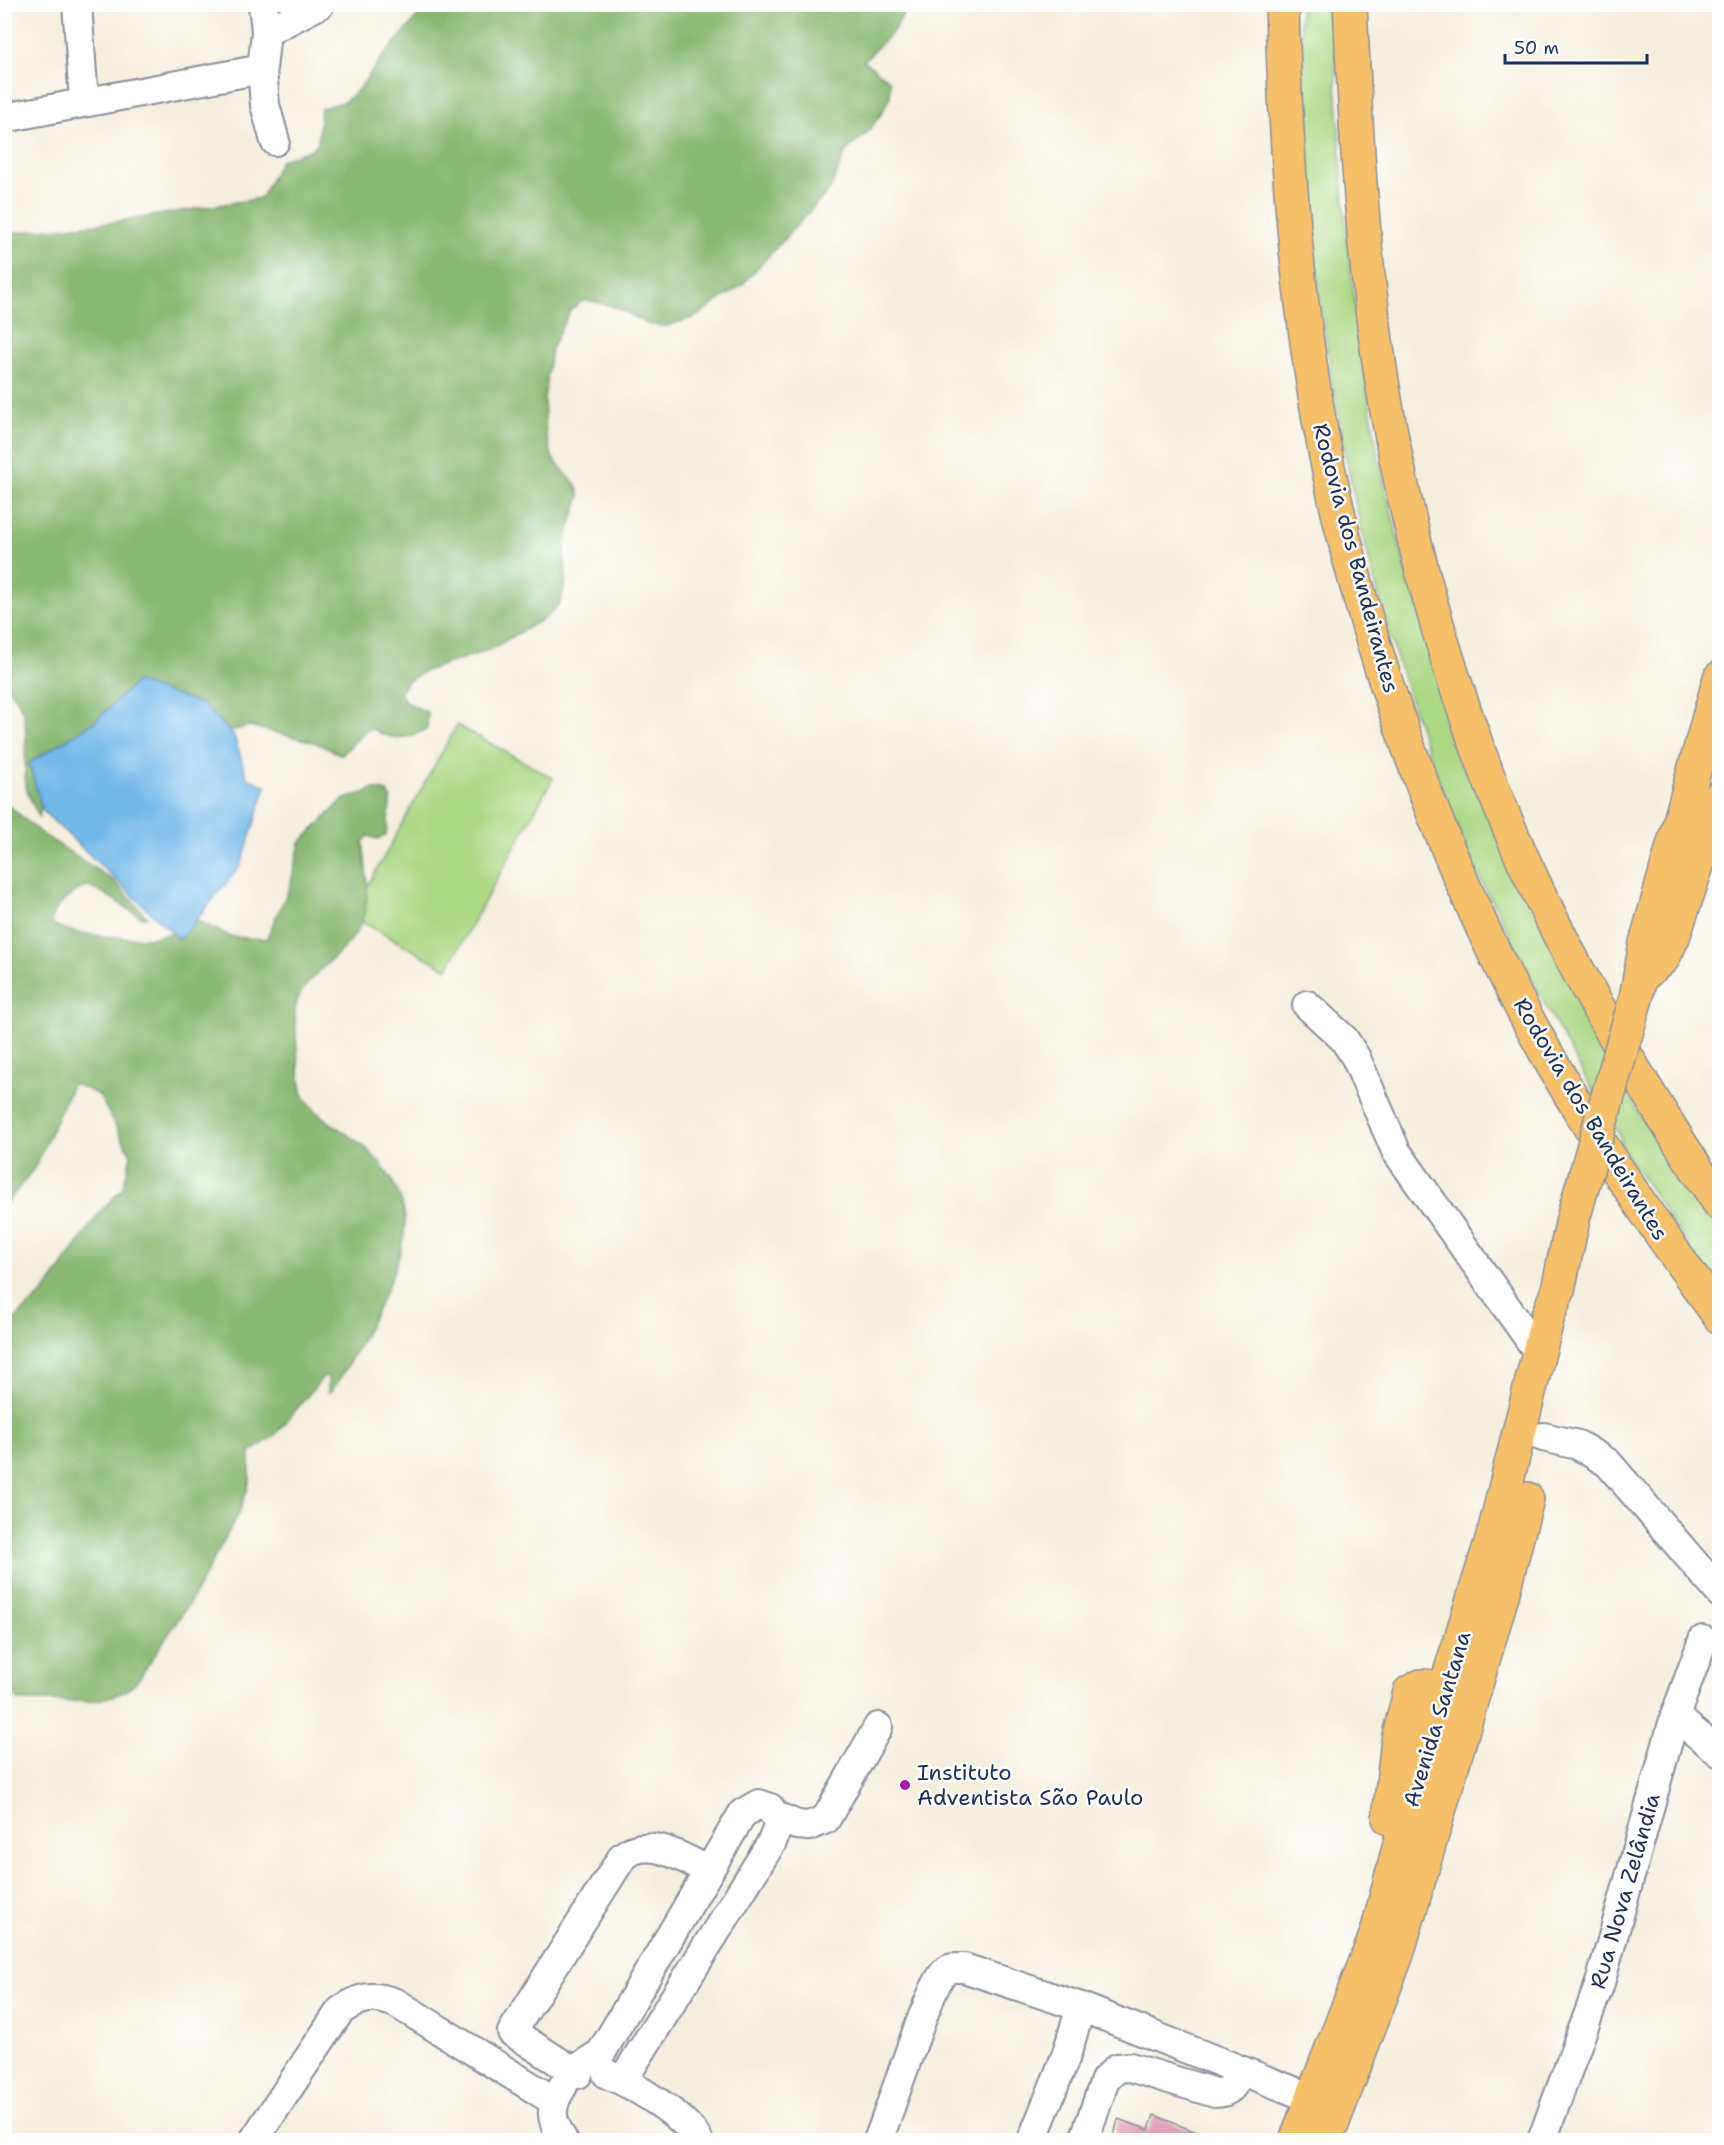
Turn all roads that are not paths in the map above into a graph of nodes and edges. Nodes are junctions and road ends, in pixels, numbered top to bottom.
1 (77, 4) edge
2 (263, 4) edge
3 (321, 4) edge
4 (1282, 4) edge
5 (1350, 4) edge
6 (266, 32) junction
7 (262, 69) junction
8 (84, 101) junction
9 (4, 118) edge
10 (275, 141) dead end
11 (1719, 678) edge
12 (1719, 797) edge
13 (1713, 843) edge
14 (1639, 987) junction
15 (1307, 1005) dead end
16 (1719, 1204) edge
17 (1558, 1290) junction
18 (1719, 1317) edge
19 (1539, 1353) junction
20 (1543, 1437) junction
21 (1719, 1593) edge
22 (1703, 1640) dead end
23 (1443, 1694) junction
24 (1675, 1716) junction
25 (878, 1726) dead end
26 (1462, 1728) junction
27 (1719, 1753) edge
28 (778, 1817) junction
29 (709, 1871) junction
30 (1081, 2007) junction
31 (579, 2070) junction
32 (1240, 2072) junction
33 (623, 2080) junction
34 (1311, 2098) junction
35 (554, 2101) junction
36 (254, 2140) edge
37 (563, 2140) edge
38 (698, 2140) edge
39 (878, 2140) edge
40 (1032, 2140) edge
41 (1084, 2140) edge
42 (1296, 2140) edge
43 (1326, 2140) edge
44 (1542, 2140) edge

1 - 8 street
2 - 6 street
3 - 6 street
4 - 18 main road, Rodovia dos Bandeirantes
5 - 16 main road
6 - 7 street
7 - 8 street
7 - 10 street
8 - 9 street
11 - 14 main road, Avenida Santana
12 - 13 main road
13 - 14 main road
14 - 17 main road, Avenida Santana, bridge
15 - 19 street
17 - 19 main road, Avenida Santana
17 - 20 main road, Avenida Santana
19 - 23 main road, Avenida Santana
20 - 21 street
20 - 26 main road, Avenida Santana
22 - 24 street, Rua Nova Zelândia
23 - 26 main road
23 - 34 main road
24 - 27 street
24 - 44 street, Rua Nova Zelândia
25 - 28 street
26 - 43 main road, Avenida Santana
28 - 29 street
28 - 33 street
29 - 31 street
29 - 31 street
30 - 32 street
30 - 39 street
30 - 40 street
31 - 33 street
31 - 35 street
32 - 34 street
32 - 41 street
33 - 38 street
34 - 42 main road
35 - 36 street
35 - 37 street

